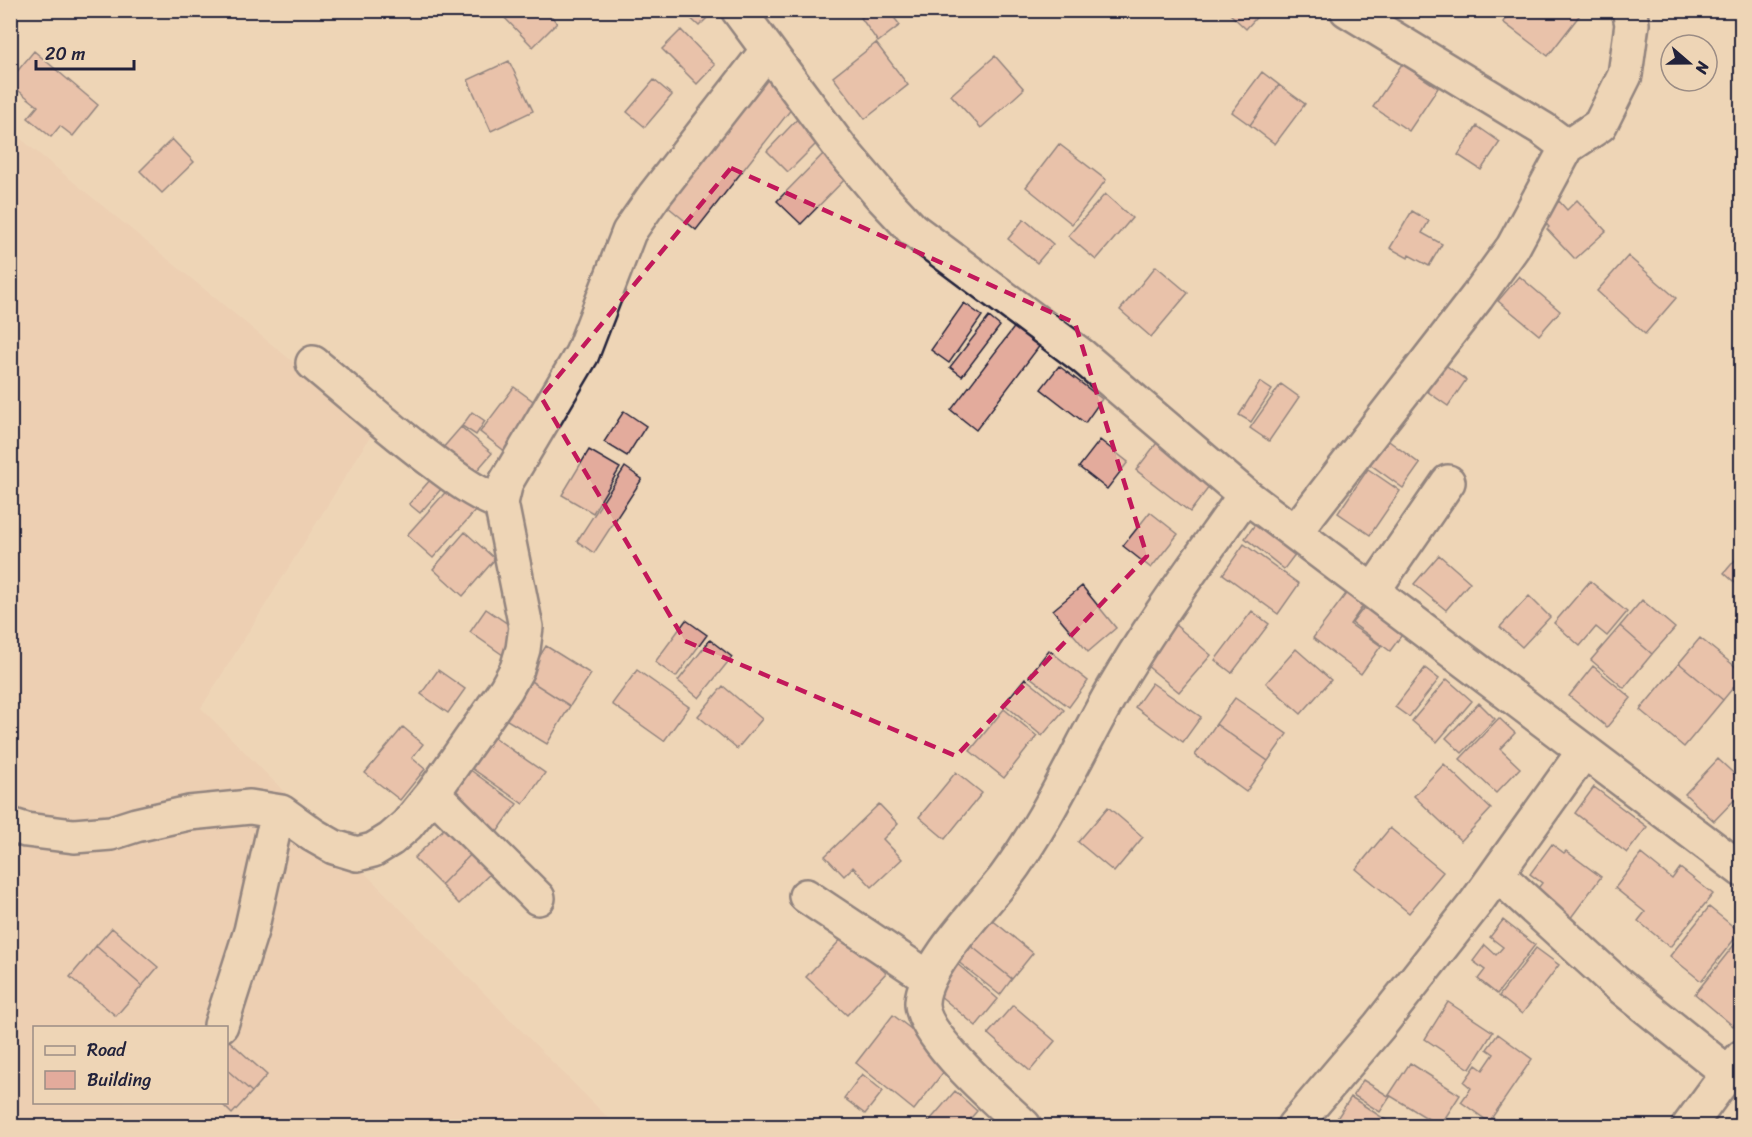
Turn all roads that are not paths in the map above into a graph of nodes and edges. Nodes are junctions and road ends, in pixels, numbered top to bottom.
1 (738, 10) edge
2 (1347, 10) edge
3 (1629, 10) edge
4 (767, 51) junction
5 (1567, 147) junction
6 (313, 363) dead end
7 (1448, 482) dead end
8 (1245, 495) junction
9 (501, 503) junction
10 (1295, 532) junction
11 (1373, 591) junction
12 (1584, 751) junction
13 (433, 794) junction
14 (281, 812) junction
15 (10, 825) edge
16 (1742, 870) edge
17 (1497, 874) junction
18 (806, 896) dead end
19 (538, 898) dead end
20 (929, 978) junction
21 (221, 1025) dead end
22 (1735, 1065) edge
23 (1024, 1126) edge
24 (1294, 1126) edge
25 (1689, 1126) edge

1 - 4 street
2 - 5 street
3 - 5 street
4 - 8 street
4 - 9 street
5 - 10 street
6 - 9 street
7 - 11 street
8 - 10 street
8 - 20 street
9 - 13 street
10 - 11 street
11 - 12 street
12 - 16 street
12 - 17 street
13 - 14 street
13 - 19 street
14 - 15 street
14 - 21 street
17 - 22 street
17 - 24 street
18 - 20 street
20 - 23 street
22 - 25 street

